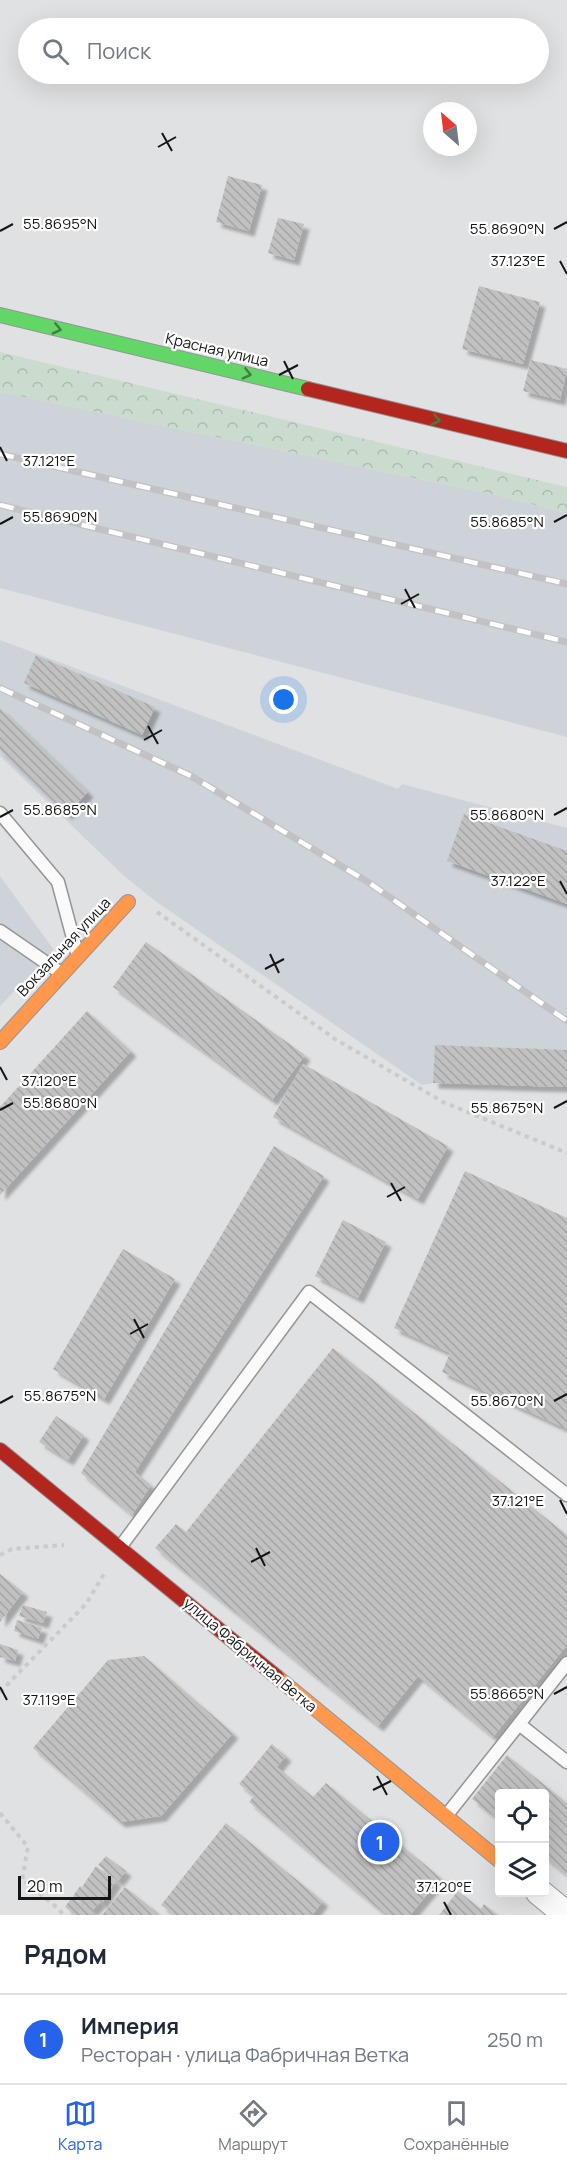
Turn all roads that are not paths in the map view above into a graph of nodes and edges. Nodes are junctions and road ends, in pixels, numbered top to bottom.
1 (0, 315) edge
2 (567, 451) edge
3 (0, 813) edge
4 (128, 902) road end
5 (0, 932) edge
6 (78, 957) junction
7 (63, 973) junction
8 (0, 1042) edge
9 (0, 1450) edge
10 (567, 1495) edge
11 (121, 1547) junction
12 (567, 1663) edge
13 (519, 1724) junction
14 (567, 1762) edge
15 (445, 1817) junction
16 (495, 1856) edge
17 (544, 1897) edge
18 (567, 1915) edge

1 -> 2 street, Красная улица
3 - 6 lane
4 - 6 street, Вокзальная улица
5 - 7 lane
6 - 7 street, Вокзальная улица
7 - 8 street, Вокзальная улица
9 - 11 street, улица Фабричная Ветка
10 - 11 lane
11 - 15 street, улица Фабричная Ветка
12 - 13 lane
13 - 14 lane
13 - 15 lane
15 - 16 street, улица Фабричная Ветка
17 - 18 street

